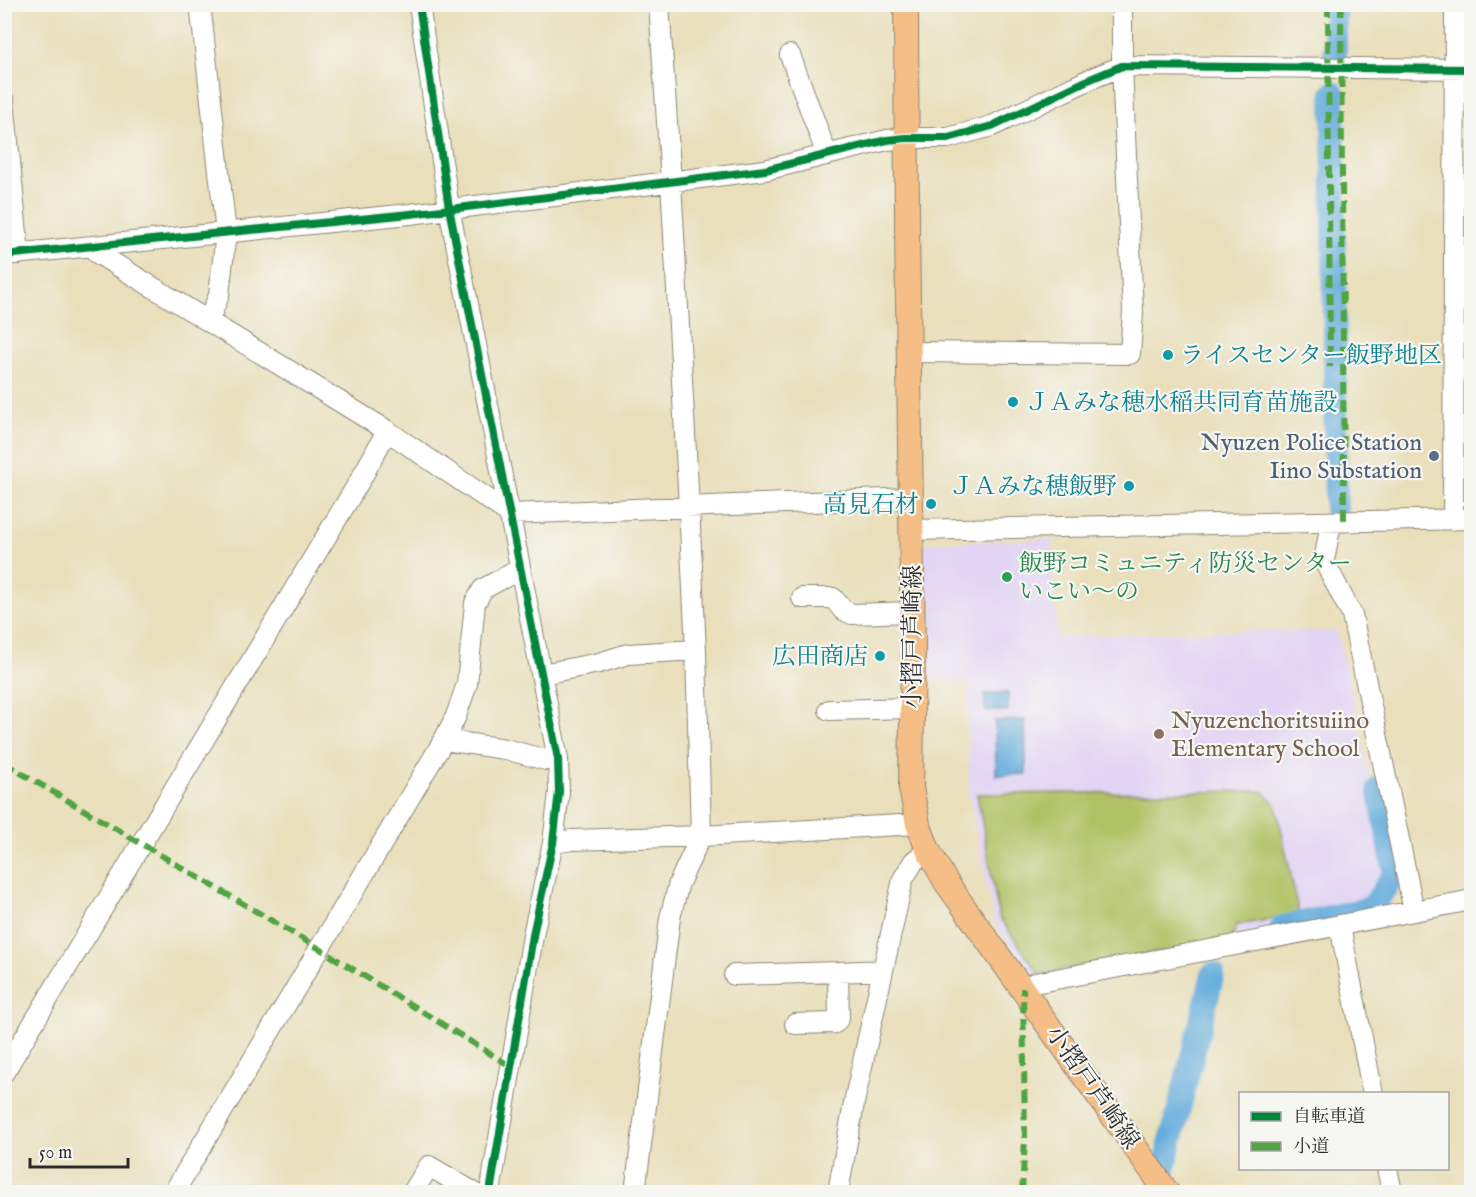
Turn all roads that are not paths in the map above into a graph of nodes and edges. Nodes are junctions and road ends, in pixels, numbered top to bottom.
1 (200, 4) edge
2 (419, 4) edge
3 (659, 4) edge
4 (906, 4) edge
5 (1122, 4) edge
6 (1455, 4) edge
7 (790, 55) dead end
8 (1122, 66) junction
9 (1463, 69) edge
10 (4, 101) edge
11 (906, 138) junction
12 (827, 155) junction
13 (671, 181) junction
14 (449, 208) junction
15 (225, 233) junction
16 (93, 247) junction
17 (12, 254) edge
18 (208, 320) junction
19 (910, 352) junction
20 (386, 430) junction
21 (910, 498) junction
22 (689, 507) junction
23 (510, 514) junction
24 (1462, 519) edge
25 (1331, 523) junction
26 (911, 530) junction
27 (520, 570) junction
28 (801, 598) dead end
29 (913, 612) junction
30 (696, 650) junction
31 (542, 674) junction
32 (912, 708) junction
33 (829, 710) dead end
34 (444, 740) junction
35 (558, 759) junction
36 (918, 824) junction
37 (701, 836) junction
38 (553, 843) junction
39 (928, 850) junction
40 (1472, 900) edge
41 (1414, 911) junction
42 (1340, 926) junction
43 (883, 970) junction
44 (838, 972) junction
45 (734, 975) dead end
46 (1023, 988) junction
47 (795, 1024) dead end
48 (4, 1072) edge
49 (1372, 1092) edge
50 (1387, 1170) edge
51 (174, 1192) edge
52 (413, 1192) edge
53 (473, 1192) edge
54 (490, 1192) edge
55 (634, 1192) edge
56 (838, 1192) edge
57 (1167, 1192) edge
58 (1392, 1192) edge

1 - 15 street
2 - 14 street
3 - 13 street
4 - 11 main road, 小摺戸芦崎線
5 - 8 street
6 - 9 street
7 - 12 street
8 - 9 street
8 - 11 street
8 - 19 street
9 - 24 street
10 - 17 street
11 - 12 street
11 - 19 main road, 小摺戸芦崎線
12 - 13 street
13 - 14 street
13 - 22 street
14 - 15 street
14 - 23 street
15 - 16 street
15 - 18 street
16 - 17 street
16 - 18 street
18 - 20 street
19 - 21 main road, 小摺戸芦崎線
20 - 23 street
20 - 48 street
21 - 22 street
21 - 26 main road, 小摺戸芦崎線
22 - 23 street
22 - 30 street
23 - 27 street
24 - 25 street
25 - 26 street
25 - 41 street
26 - 29 main road, 小摺戸芦崎線
27 - 31 street
27 - 34 street
28 - 29 street
29 - 32 main road, 小摺戸芦崎線
30 - 31 street
30 - 37 street
31 - 35 street
32 - 33 street
32 - 36 main road, 小摺戸芦崎線
34 - 35 street
34 - 51 street
35 - 38 street
36 - 37 street
36 - 39 main road, 小摺戸芦崎線
37 - 38 street
37 - 55 street
38 - 54 street
39 - 43 street
39 - 46 main road, 小摺戸芦崎線
40 - 41 street
41 - 42 street
42 - 46 street
42 - 49 street
43 - 44 street
43 - 56 street
44 - 45 street
44 - 47 street
46 - 57 main road, 小摺戸芦崎線
50 - 58 street
52 - 53 street

